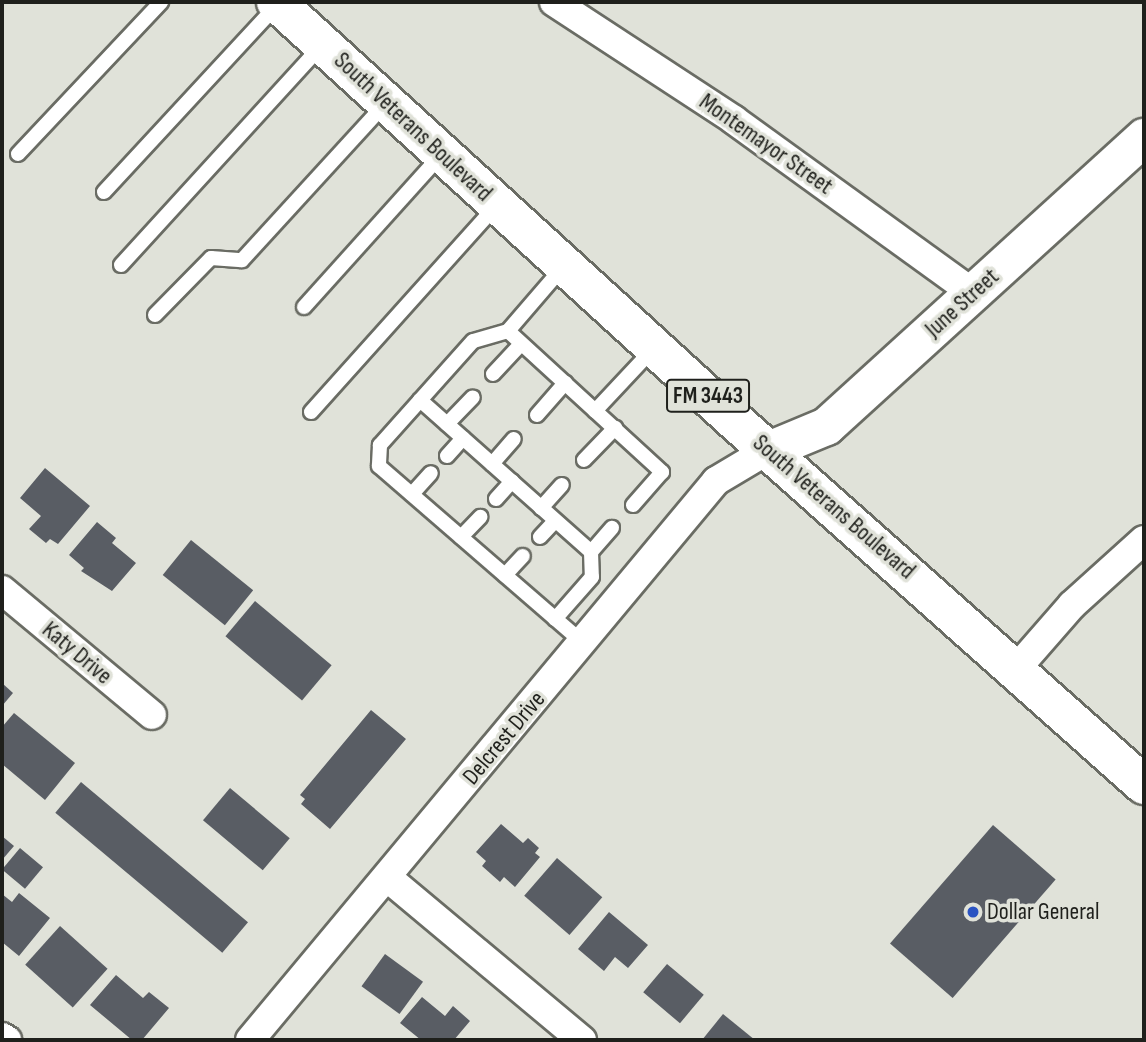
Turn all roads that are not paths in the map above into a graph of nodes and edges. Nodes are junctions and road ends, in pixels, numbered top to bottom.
1 (161, 2) edge
2 (554, 2) edge
3 (277, 3) edge
4 (323, 44) junction
5 (386, 103) junction
6 (1144, 137) edge
7 (18, 154) dead end
8 (442, 154) junction
9 (104, 192) dead end
10 (497, 205) junction
11 (121, 265) dead end
12 (564, 266) junction
13 (973, 293) junction
14 (304, 307) dead end
15 (155, 315) dead end
16 (508, 331) junction
17 (521, 344) junction
18 (654, 347) junction
19 (493, 374) dead end
20 (565, 383) junction
21 (472, 397) dead end
22 (420, 400) junction
23 (596, 411) junction
24 (311, 412) dead end
25 (537, 415) dead end
26 (447, 424) junction
27 (614, 428) junction
28 (463, 438) junction
29 (514, 439) dead end
30 (768, 450) junction
31 (447, 456) dead end
32 (584, 460) dead end
33 (492, 464) junction
34 (432, 473) dead end
35 (512, 481) junction
36 (562, 485) dead end
37 (412, 494) junction
38 (496, 499) dead end
39 (633, 505) dead end
40 (541, 508) junction
41 (480, 517) dead end
42 (555, 521) junction
43 (612, 528) dead end
44 (461, 537) junction
45 (540, 537) dead end
46 (1144, 540) edge
47 (591, 552) junction
48 (523, 556) dead end
49 (505, 575) junction
50 (2, 590) edge
51 (555, 619) junction
52 (583, 643) junction
53 (1017, 668) junction
54 (152, 715) dead end
55 (1144, 785) edge
56 (388, 878) junction
57 (2, 1037) edge
58 (7, 1040) edge
59 (250, 1040) edge
60 (582, 1040) edge

1 - 7 lane
2 - 13 street, Montemayor Street
3 - 4 main road, South Veterans Boulevard / FM 3443
3 - 9 lane
4 - 5 main road, South Veterans Boulevard / FM 3443
4 - 11 lane
5 - 8 main road, South Veterans Boulevard / FM 3443
5 - 15 lane
6 - 13 street, June Street
8 - 10 main road, South Veterans Boulevard / FM 3443
8 - 14 lane
10 - 12 main road, South Veterans Boulevard / FM 3443
10 - 24 lane
12 - 16 lane
12 - 18 main road, South Veterans Boulevard / FM 3443
13 - 30 street, June Street
16 - 17 lane
16 - 22 lane
17 - 19 lane
17 - 20 lane
18 - 23 lane
18 - 30 main road, South Veterans Boulevard / FM 3443
20 - 23 lane
20 - 25 lane
21 - 26 lane
22 - 26 lane
22 - 37 lane
23 - 27 lane
26 - 28 lane
27 - 32 lane
27 - 39 lane
28 - 31 lane
28 - 33 lane
29 - 33 lane
30 - 52 street, Delcrest Drive
30 - 53 main road, South Veterans Boulevard / FM 3443
33 - 35 lane
34 - 37 lane
35 - 38 lane
35 - 40 lane
36 - 40 lane
37 - 44 lane
40 - 42 lane
41 - 44 lane
42 - 45 lane
42 - 47 lane
43 - 47 lane
44 - 49 lane
46 - 53 street
47 - 51 lane
48 - 49 lane
49 - 51 lane
50 - 54 street, Katy Drive
51 - 52 lane
52 - 56 street, Delcrest Drive
53 - 55 main road, South Veterans Boulevard / FM 3443
56 - 59 street, Delcrest Drive
56 - 60 street
57 - 58 street

